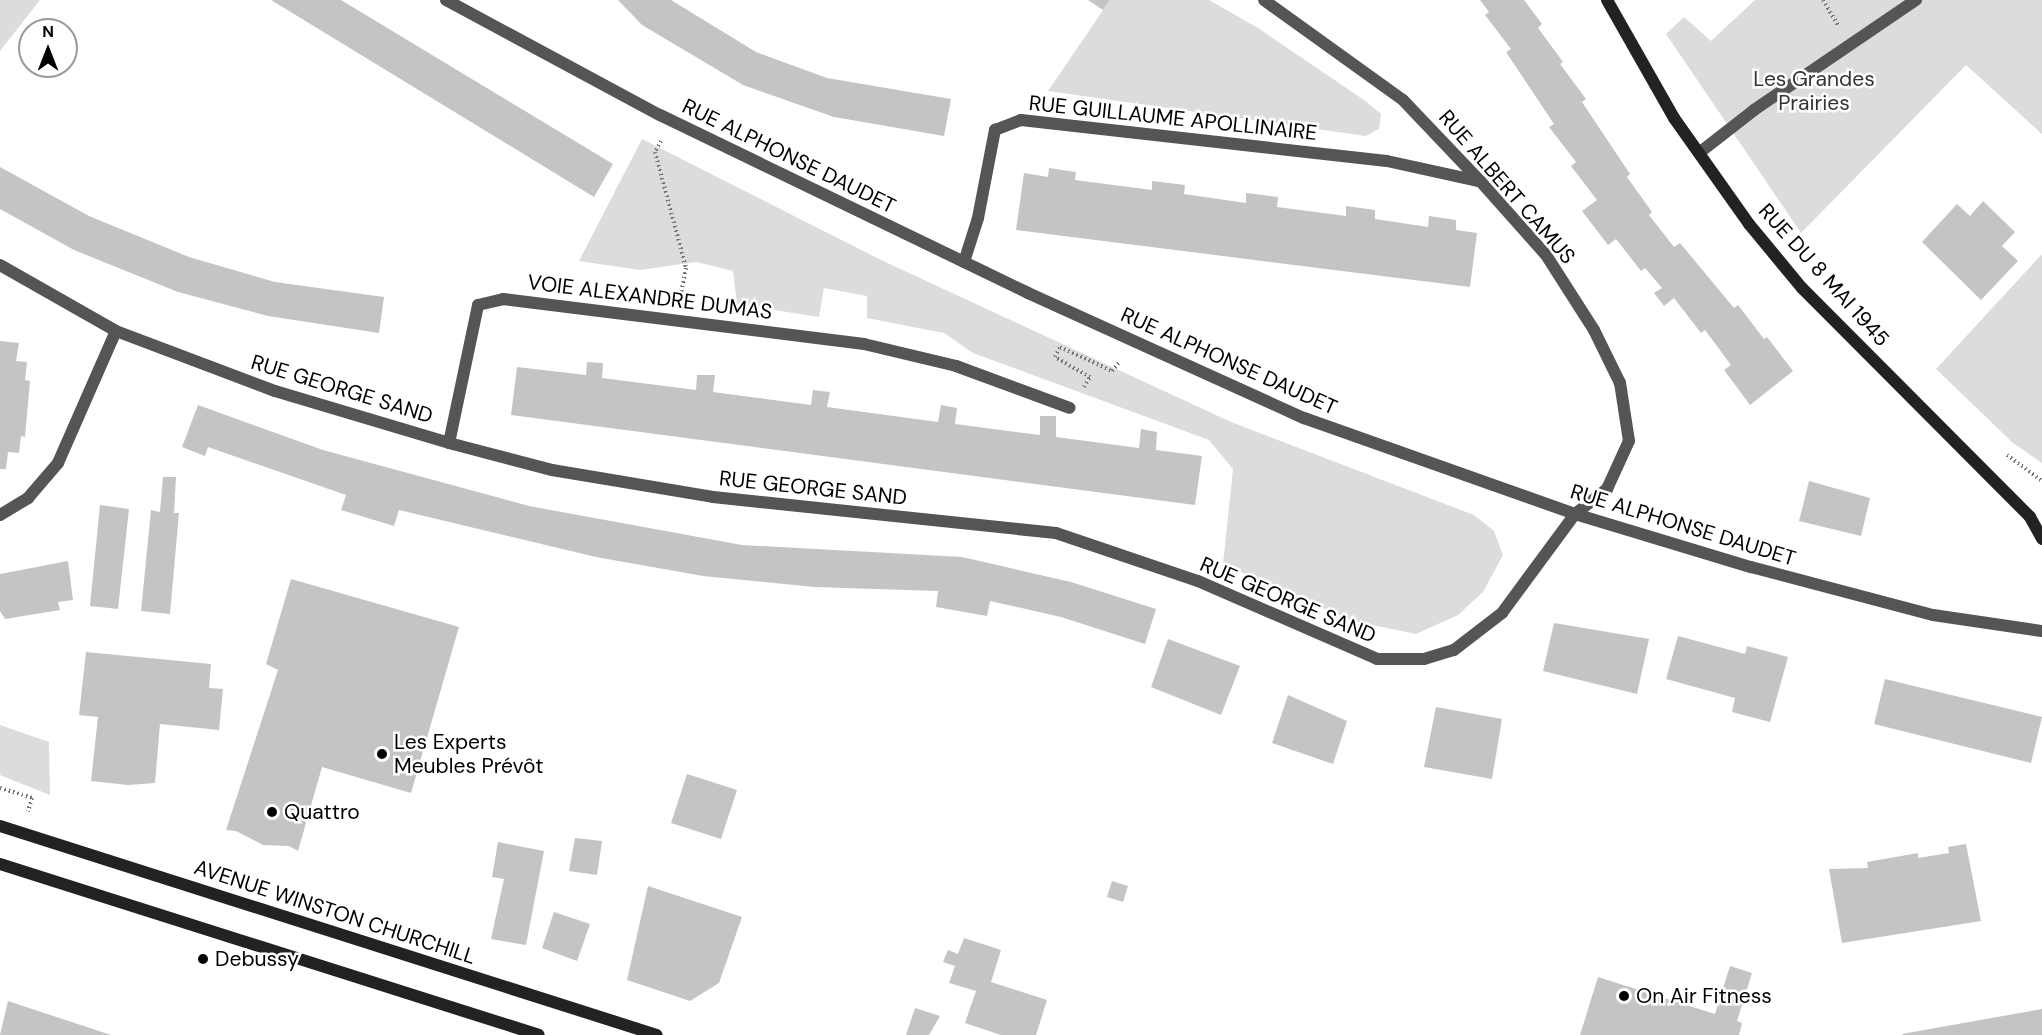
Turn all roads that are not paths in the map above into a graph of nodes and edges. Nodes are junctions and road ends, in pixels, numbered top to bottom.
1 (446, 0) edge
2 (1264, 0) edge
3 (1607, 0) edge
4 (1916, 0) edge
5 (1699, 153) junction
6 (1480, 182) junction
7 (964, 262) junction
8 (0, 265) edge
9 (116, 331) junction
10 (1070, 408) dead end
11 (449, 443) junction
12 (1575, 514) junction
13 (0, 515) edge
14 (2036, 520) edge
15 (2042, 540) edge
16 (2042, 631) edge
17 (0, 826) edge
18 (0, 864) edge
19 (539, 1035) edge
20 (657, 1035) edge

1 - 7 street, RUE ALPHONSE DAUDET
2 - 6 street, RUE ALBERT CAMUS
3 - 5 main road, RUE DU 8 MAI 1945
4 - 5 street
5 - 14 main road, RUE DU 8 MAI 1945
6 - 7 street, RUE GUILLAUME APOLLINAIRE
6 - 12 street, RUE ALBERT CAMUS
7 - 12 street, RUE ALPHONSE DAUDET
8 - 9 street, RUE GEORGE SAND
9 - 11 street, RUE GEORGE SAND
9 - 13 street
10 - 11 street, VOIE ALEXANDRE DUMAS
11 - 12 street, RUE GEORGE SAND
12 - 16 street, RUE ALPHONSE DAUDET
14 - 15 main road, RUE DU 8 MAI 1945
17 - 20 main road, AVENUE WINSTON CHURCHILL
18 - 19 main road

